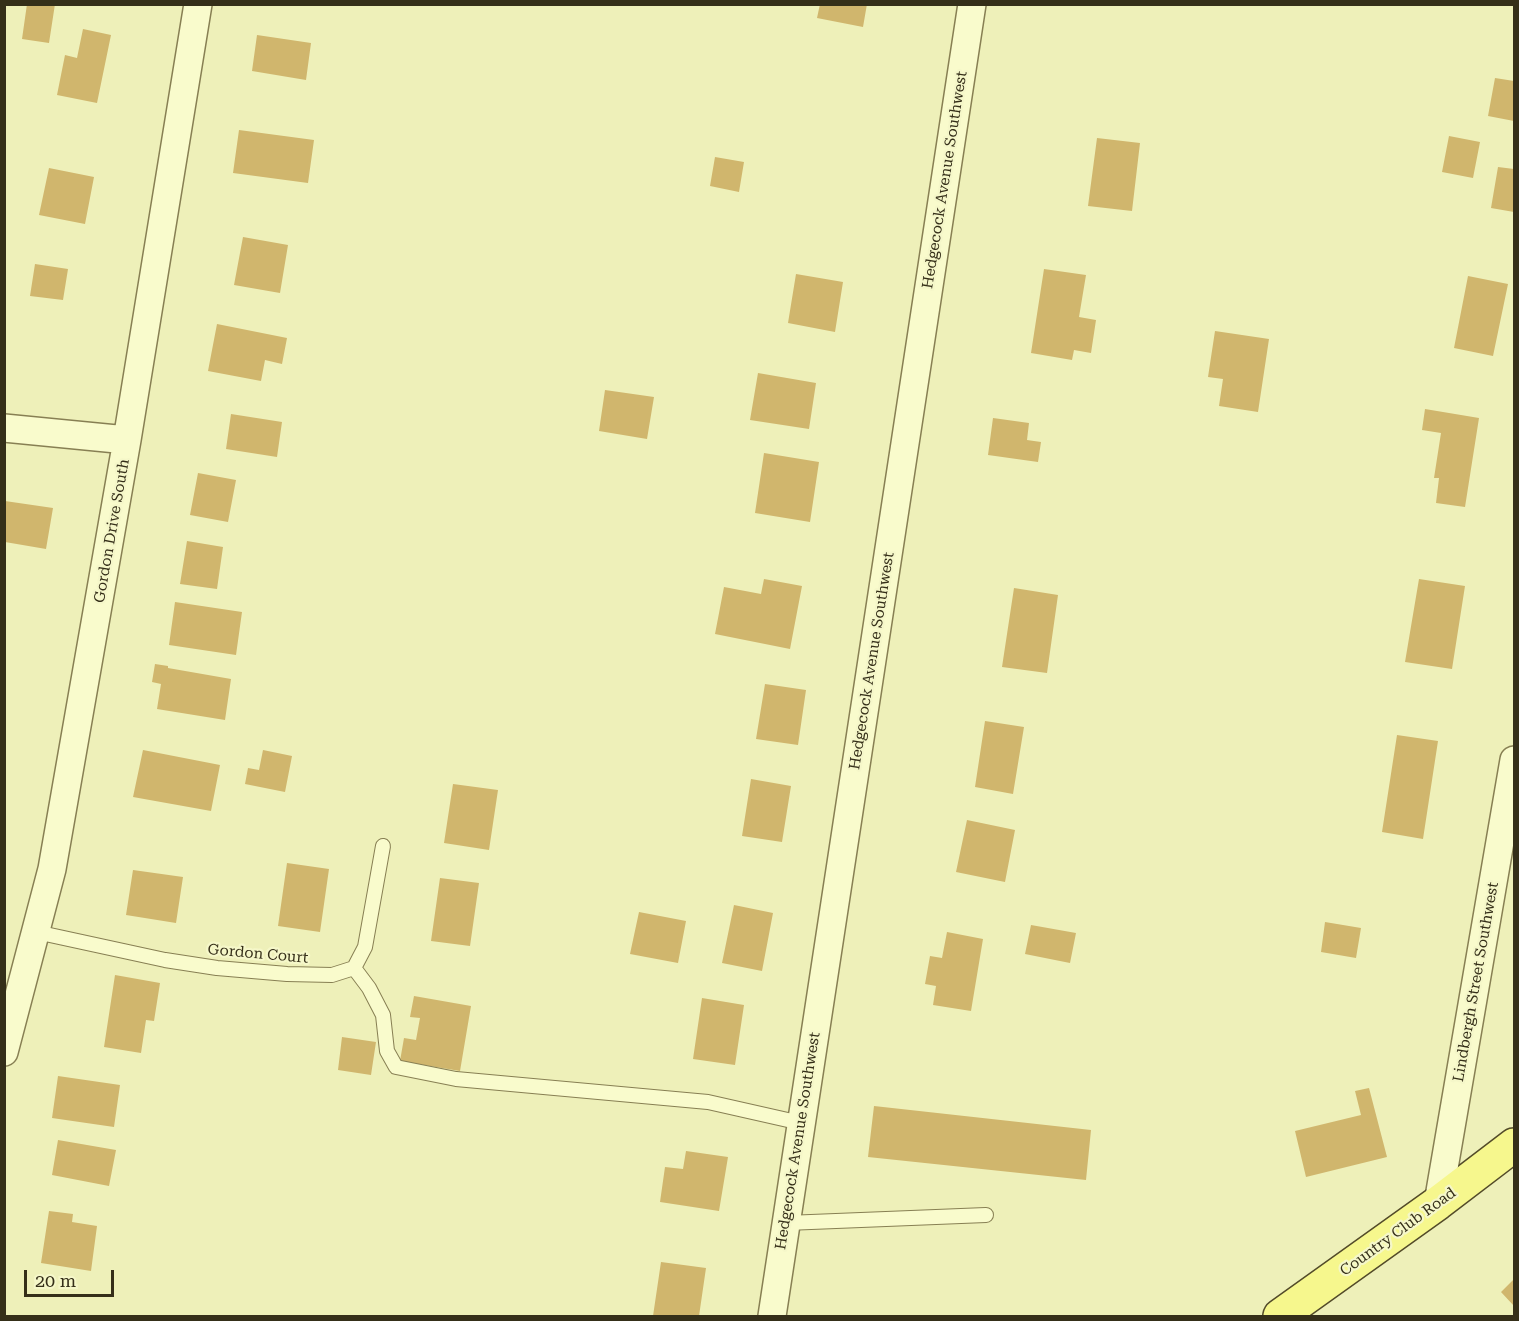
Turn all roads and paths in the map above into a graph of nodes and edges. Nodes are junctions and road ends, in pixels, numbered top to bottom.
1 (198, 4) edge
2 (972, 4) edge
3 (4, 428) edge
4 (127, 440) junction
5 (1515, 760) edge
6 (383, 846) dead end
7 (36, 933) junction
8 (354, 968) junction
9 (4, 1052) edge
10 (801, 1123) junction
11 (1515, 1145) edge
12 (1438, 1203) junction
13 (986, 1215) dead end
14 (786, 1223) junction
15 (772, 1317) edge
16 (1280, 1317) edge

1 - 4 street, Gordon Drive South
2 - 10 street, Hedgecock Avenue Southwest
3 - 4 street
4 - 7 street, Gordon Drive South
5 - 12 street, Lindbergh Street Southwest
6 - 8 lane
7 - 8 lane, Gordon Court
7 - 9 street, Gordon Drive South
8 - 10 lane
10 - 14 street, Hedgecock Avenue Southwest
11 - 12 main road, Country Club Road
12 - 16 main road, Country Club Road
13 - 14 lane
14 - 15 street, Hedgecock Avenue Southwest

